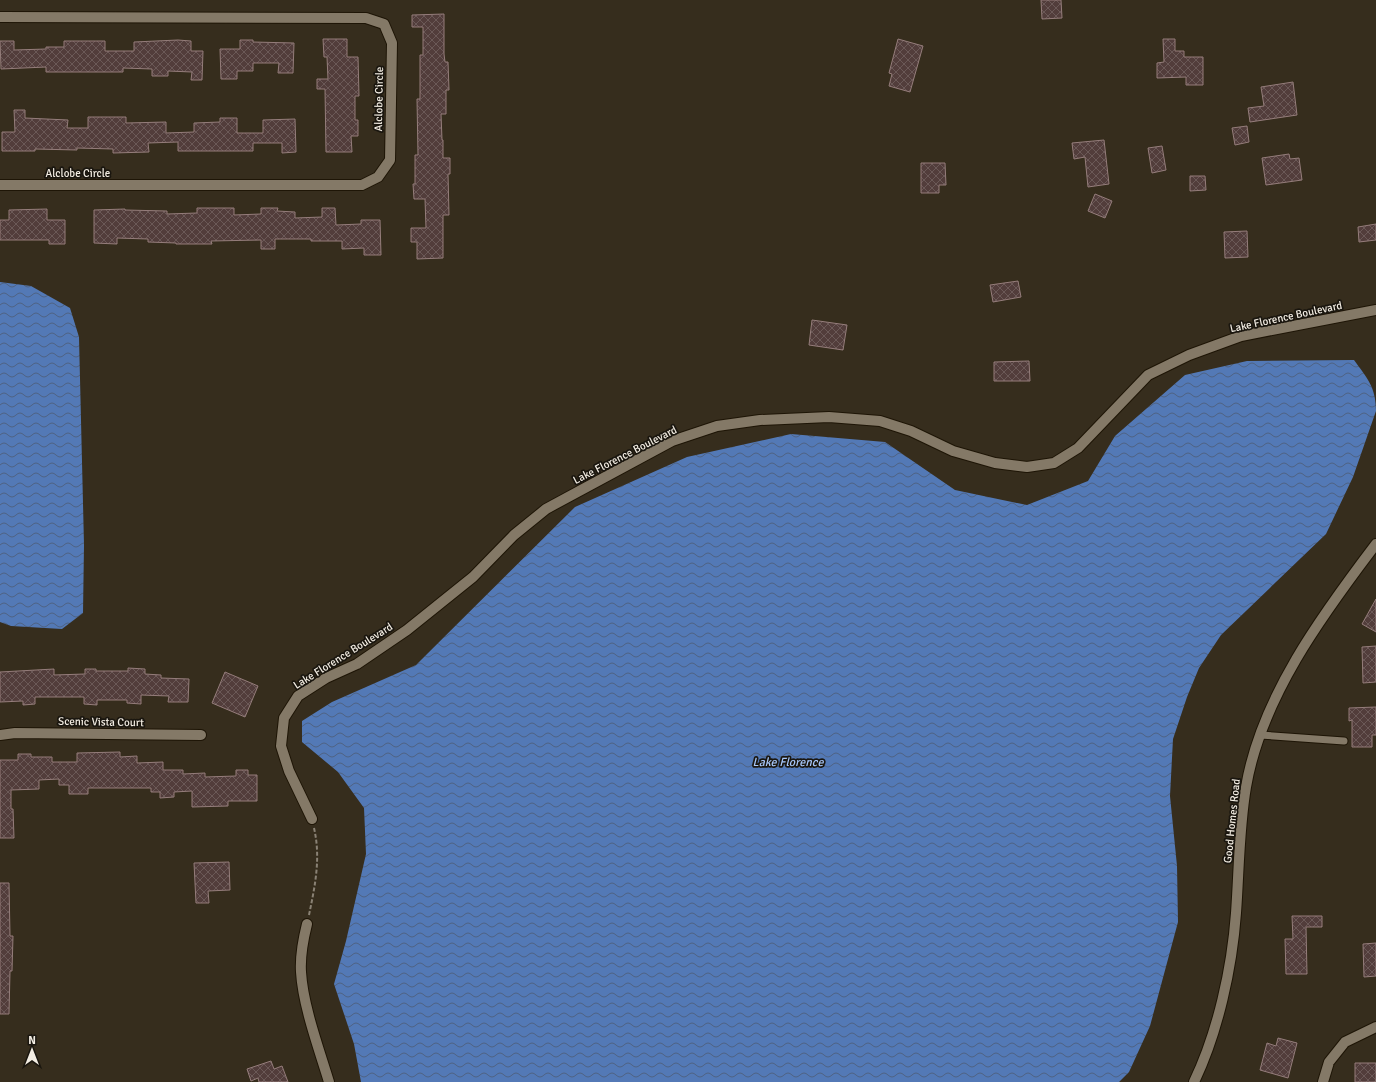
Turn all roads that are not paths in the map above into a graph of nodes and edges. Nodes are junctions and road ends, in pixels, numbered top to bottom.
1 (0, 17) edge
2 (0, 185) edge
3 (1376, 310) edge
4 (1376, 544) edge
5 (0, 735) edge
6 (201, 735) dead end
7 (1260, 735) junction
8 (1344, 741) dead end
9 (312, 819) road end
10 (307, 924) road end
11 (1376, 1027) edge
12 (329, 1082) edge
13 (1194, 1082) edge
14 (1323, 1082) edge

1 - 2 street, Alclobe Circle
3 - 9 street, Lake Florence Boulevard
4 - 7 street, Good Homes Road
5 - 6 street, Scenic Vista Court
7 - 8 lane
7 - 13 street, Good Homes Road
10 - 12 street
11 - 14 street

